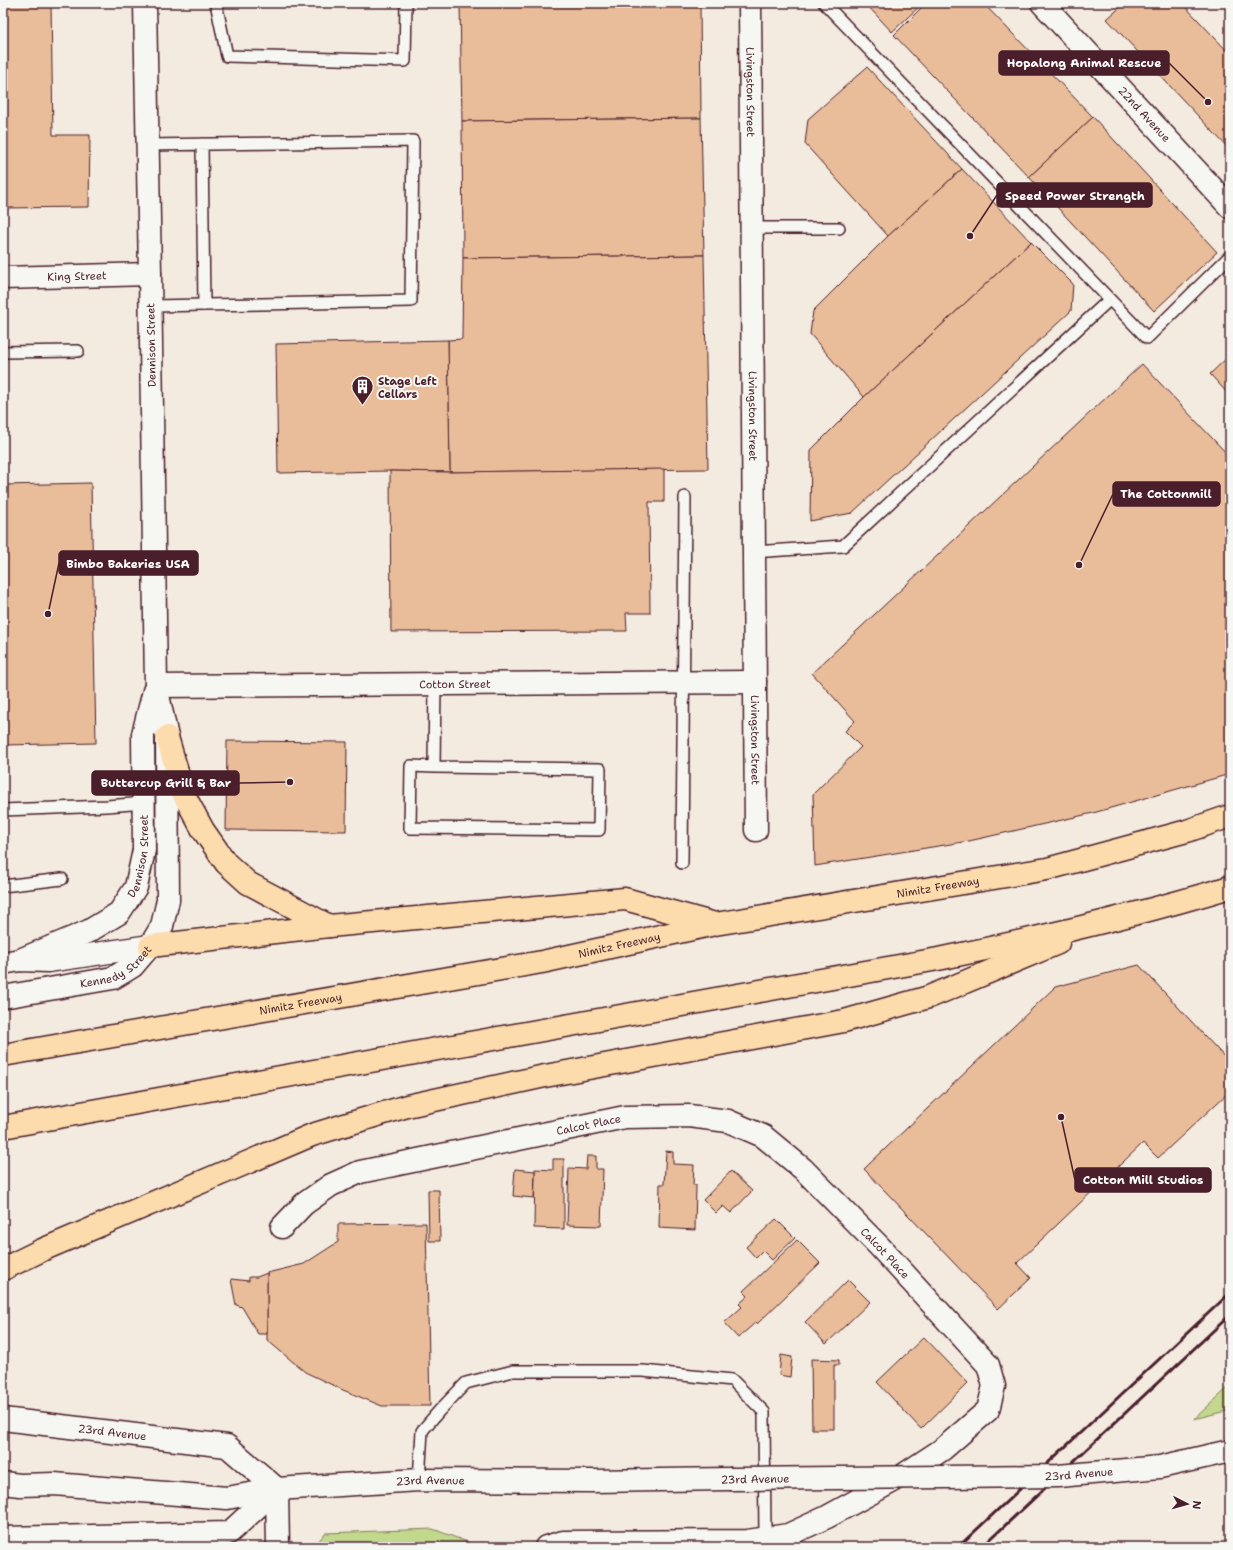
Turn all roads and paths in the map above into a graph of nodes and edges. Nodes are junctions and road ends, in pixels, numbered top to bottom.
1 (145, 3) edge
2 (216, 3) edge
3 (406, 3) edge
4 (750, 3) edge
5 (824, 3) edge
6 (1042, 3) edge
7 (202, 144) junction
8 (148, 145) junction
9 (1230, 206) edge
10 (752, 228) junction
11 (838, 228) dead end
12 (1230, 256) edge
13 (150, 274) junction
14 (3, 278) edge
15 (1109, 300) junction
16 (204, 305) junction
17 (151, 306) junction
18 (78, 351) dead end
19 (3, 352) edge
20 (685, 497) dead end
21 (754, 552) junction
22 (755, 682) junction
23 (684, 683) junction
24 (436, 684) junction
25 (156, 686) junction
26 (167, 737) junction
27 (434, 767) junction
28 (144, 803) junction
29 (3, 810) edge
30 (1230, 816) edge
31 (756, 830) dead end
32 (682, 863) dead end
33 (62, 879) dead end
34 (3, 886) edge
35 (1230, 887) edge
36 (1119, 918) junction
37 (715, 924) junction
38 (329, 926) junction
39 (150, 946) junction
40 (12, 961) edge
41 (3, 997) edge
42 (3, 1055) edge
43 (3, 1127) edge
44 (282, 1227) dead end
45 (3, 1269) edge
46 (3, 1419) edge
47 (1230, 1451) edge
48 (419, 1480) junction
49 (3, 1483) edge
50 (277, 1489) junction
51 (3, 1538) edge
52 (765, 1539) junction
53 (557, 1545) edge
54 (278, 1547) edge

1 - 8 street, Dennison Street
2 - 3 lane
4 - 10 street, Livingston Street
5 - 15 lane
6 - 9 street, 22nd Avenue
7 - 8 lane
7 - 16 lane
7 - 16 lane
8 - 13 street, Dennison Street
10 - 11 lane
10 - 21 street, Livingston Street
12 - 15 lane
13 - 14 street, King Street
13 - 17 street, Dennison Street
15 - 21 lane
16 - 17 lane
17 - 25 street, Dennison Street
18 - 19 lane
20 - 23 lane
21 - 22 street, Livingston Street
22 - 23 street, Cotton Street
22 - 31 street, Livingston Street
23 - 24 street, Cotton Street
23 - 32 lane
24 - 25 street, Cotton Street
24 - 27 lane
25 - 26 street, Dennison Street
25 - 28 street, Dennison Street
26 - 38 highway
26 - 39 street, Dennison Street
27 - 27 lane
28 - 29 lane
28 - 40 street, Dennison Street
30 - 37 highway, Nimitz Freeway
33 - 34 lane
35 - 36 highway
36 - 43 highway
36 - 45 highway
37 - 38 highway
37 - 42 highway, Nimitz Freeway
38 - 39 highway
39 - 40 street, Kennedy Street
39 - 41 street, Kennedy Street
44 - 52 street, Calcot Place
46 - 50 street, 23rd Avenue
47 - 48 street, 23rd Avenue, bridge
48 - 50 street, 23rd Avenue
48 - 52 lane
49 - 50 street, 23rd Avenue
50 - 51 street
50 - 54 street
52 - 53 street, Calcot Place

